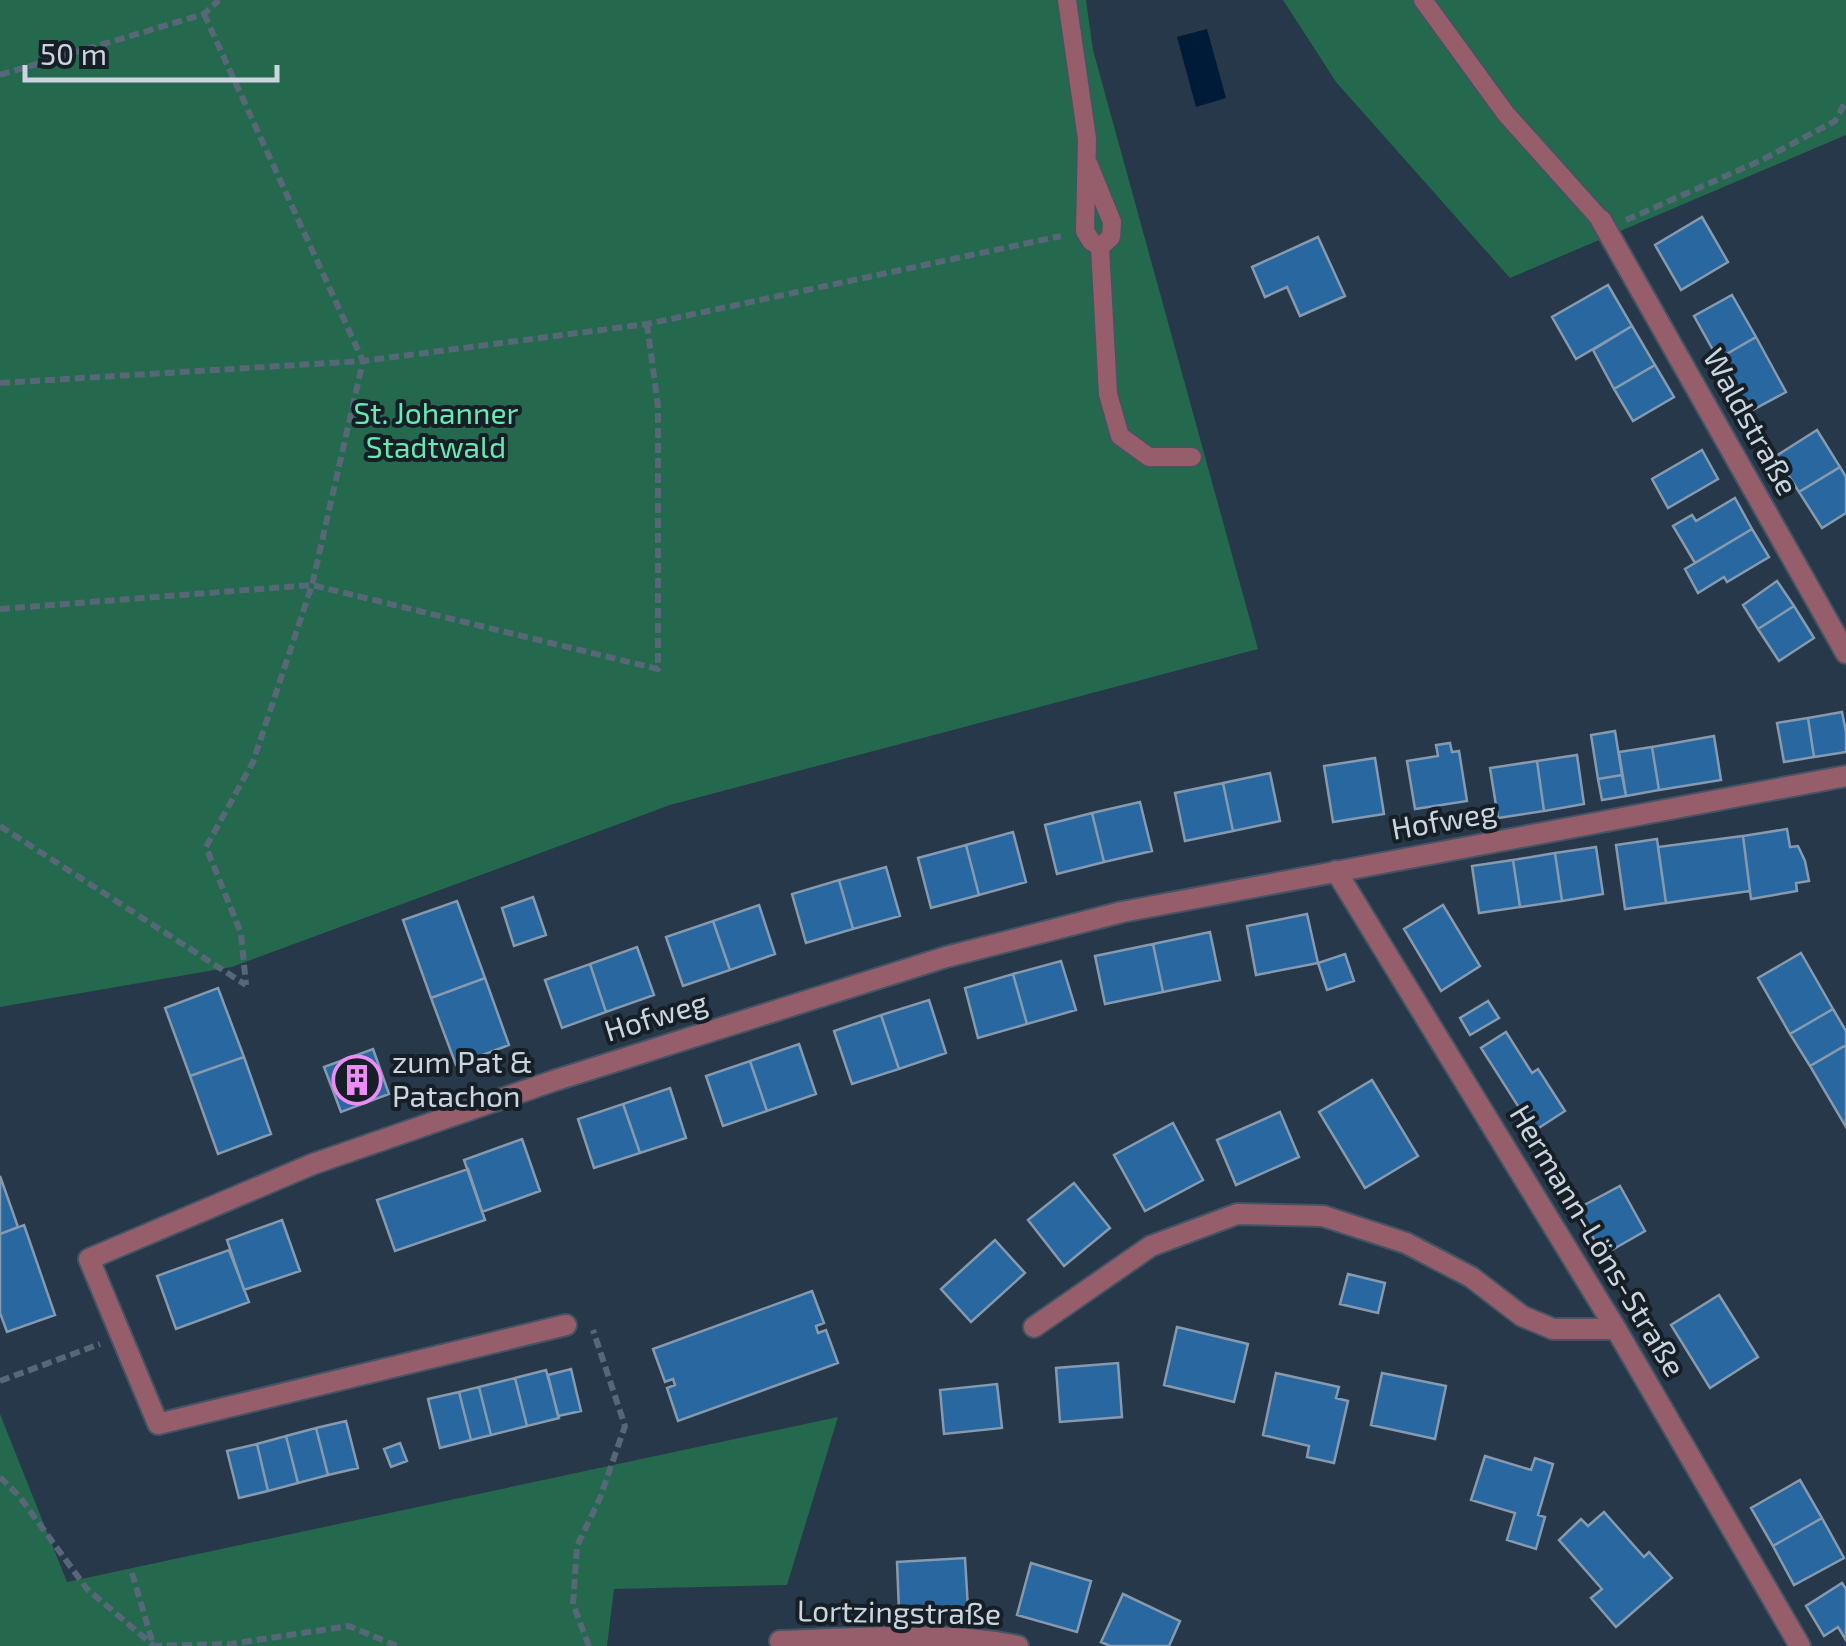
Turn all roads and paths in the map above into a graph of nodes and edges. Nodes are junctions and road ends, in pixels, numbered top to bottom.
1 (219, 0) edge
2 (1068, 0) edge
3 (1423, 0) edge
4 (204, 14) junction
5 (0, 74) edge
6 (1846, 101) edge
7 (1088, 163) junction
8 (1604, 225) junction
9 (1085, 231) junction
10 (1100, 247) junction
11 (648, 324) junction
12 (363, 361) junction
13 (0, 383) edge
14 (1192, 456) dead end
15 (312, 586) junction
16 (0, 609) edge
17 (1846, 653) edge
18 (1846, 776) edge
19 (0, 826) edge
20 (1336, 871) junction
21 (588, 1317) dead end
22 (566, 1325) dead end
23 (1034, 1326) dead end
24 (1616, 1329) junction
25 (94, 1346) dead end
26 (0, 1381) edge
27 (0, 1477) edge
28 (132, 1573) dead end
29 (780, 1641) dead end
30 (153, 1646) edge
31 (396, 1646) edge
32 (588, 1646) edge
33 (1018, 1646) edge
34 (1800, 1646) edge

1 - 4 path
2 - 7 lane
3 - 8 lane
4 - 5 path
4 - 12 path
6 - 8 path
7 - 9 lane
7 - 10 lane
8 - 17 street, Waldstraße
9 - 10 lane
9 - 11 path
10 - 14 lane
11 - 12 path
11 - 15 path
12 - 13 path
12 - 15 path
15 - 16 path
15 - 19 path
18 - 20 street, Hofweg
20 - 22 street, Hofweg
20 - 24 street, Hermann-Löns-Straße
21 - 32 path
23 - 24 street
24 - 34 street, Hermann-Löns-Straße
25 - 26 path
27 - 30 path
28 - 30 path
29 - 33 street, Lortzingstraße
30 - 31 path

